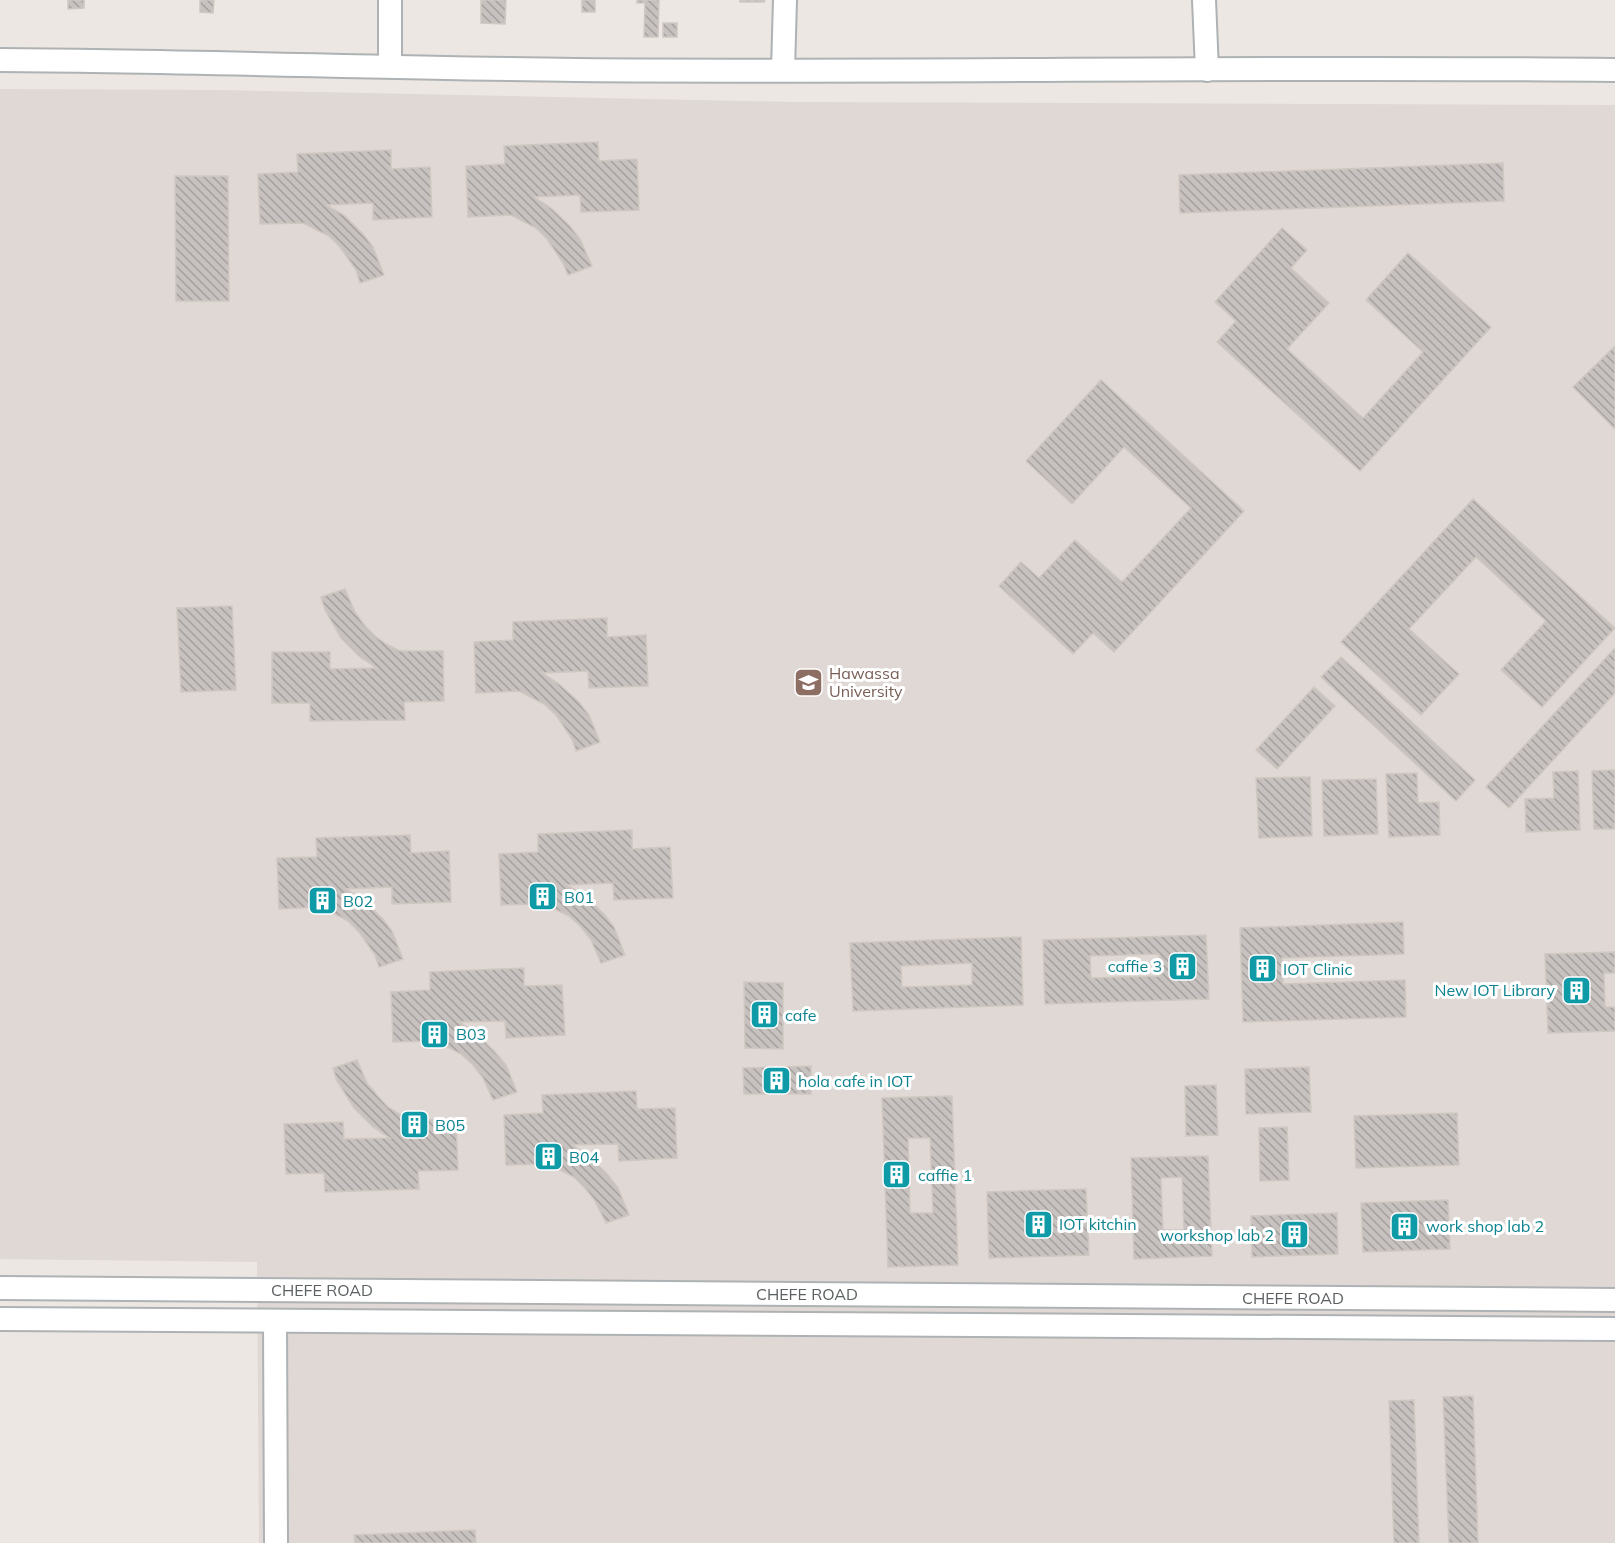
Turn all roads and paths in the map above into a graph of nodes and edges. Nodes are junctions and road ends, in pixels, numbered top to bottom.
1 (390, 0) edge
2 (785, 0) edge
3 (1204, 0) edge
4 (0, 60) edge
5 (390, 66) junction
6 (783, 70) junction
7 (1207, 70) junction
8 (1615, 70) edge
9 (0, 1288) edge
10 (1615, 1300) edge
11 (0, 1319) edge
12 (275, 1321) junction
13 (1615, 1329) edge
14 (276, 1543) edge

1 - 5 street
2 - 6 street
3 - 7 street
4 - 5 street
5 - 6 street
6 - 7 street
7 - 8 street
9 - 10 street, CHEFE ROAD
11 - 12 street, CHEFE ROAD
12 - 13 street, CHEFE ROAD
12 - 14 street

